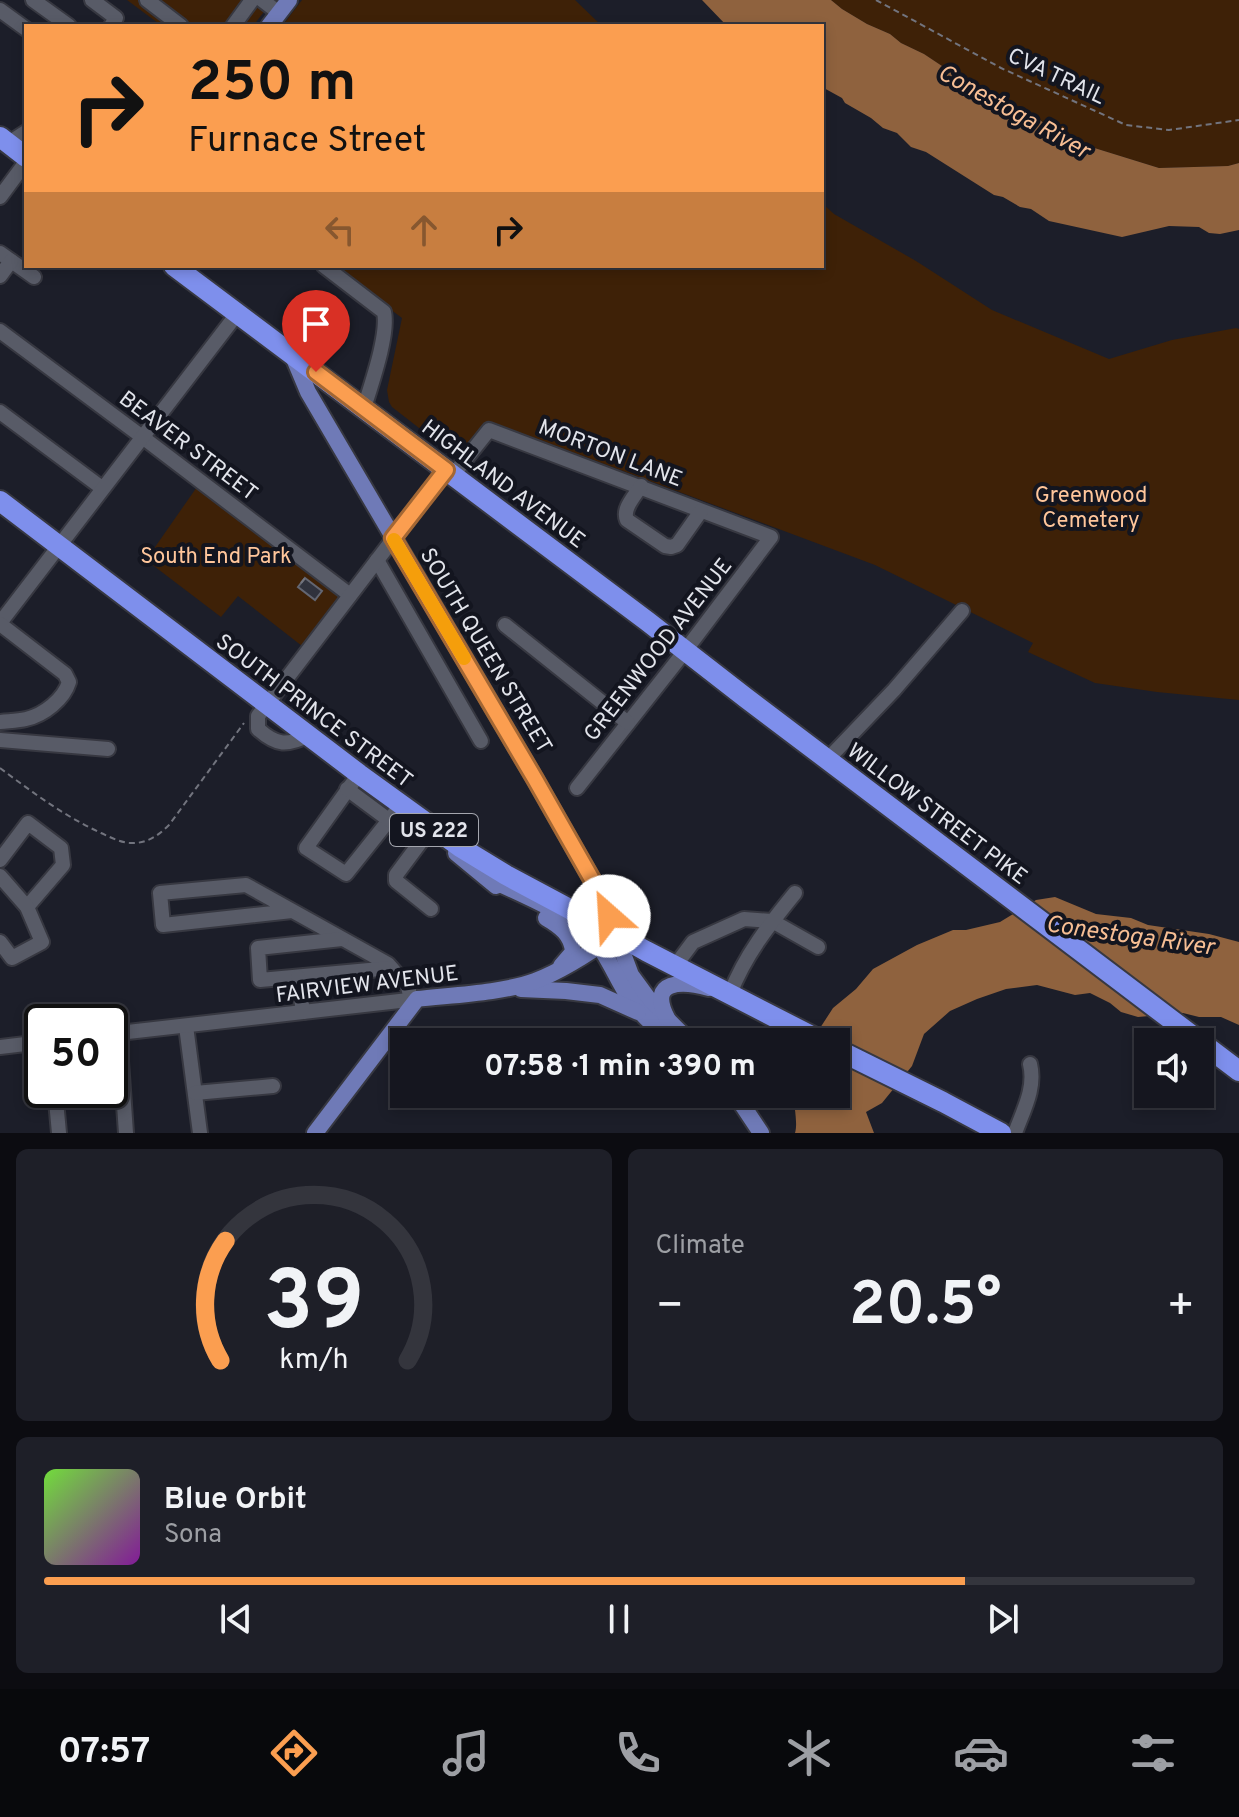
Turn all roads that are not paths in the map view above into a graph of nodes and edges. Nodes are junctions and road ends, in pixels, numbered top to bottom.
1 (33, 0) edge
2 (92, 0) edge
3 (147, 0) edge
4 (252, 0) edge
5 (262, 0) edge
6 (0, 10) edge
7 (279, 13) edge
8 (66, 24) edge
9 (112, 24) edge
10 (178, 24) edge
11 (234, 24) edge
12 (24, 28) edge
13 (12, 137) edge
14 (24, 156) edge
15 (24, 162) edge
16 (0, 197) edge
17 (6, 257) edge
18 (177, 268) edge
19 (327, 268) edge
20 (0, 276) edge
21 (34, 277) dead end
22 (237, 314) junction
23 (0, 331) edge
24 (292, 354) junction
25 (364, 408) junction
26 (0, 412) edge
27 (141, 436) junction
28 (450, 472) junction
29 (641, 486) junction
30 (102, 488) junction
31 (0, 501) edge
32 (701, 511) junction
33 (771, 537) joint
34 (393, 538) junction
35 (59, 546) junction
36 (377, 560) junction
37 (350, 595) junction
38 (962, 611) dead end
39 (0, 623) edge
40 (505, 625) dead end
41 (457, 646) junction
42 (685, 651) junction
43 (433, 657) junction
44 (267, 704) junction
45 (0, 722) edge
46 (628, 723) junction
47 (0, 740) edge
48 (481, 741) dead end
49 (108, 749) dead end
50 (828, 759) junction
51 (353, 782) junction
52 (577, 788) dead end
53 (395, 813) junction
54 (431, 828) junction
55 (0, 860) edge
56 (0, 876) edge
57 (489, 879) junction
58 (795, 893) dead end
59 (27, 907) junction
60 (431, 909) dead end
61 (292, 911) junction
62 (772, 921) junction
63 (343, 939) junction
64 (607, 940) junction
65 (0, 942) edge
66 (818, 947) dead end
67 (675, 966) junction
68 (391, 968) junction
69 (557, 970) junction
70 (298, 977) junction
71 (503, 988) junction
72 (730, 994) junction
73 (414, 999) junction
74 (303, 1012) junction
75 (645, 1016) junction
76 (670, 1023) junction
77 (186, 1026) junction
78 (658, 1028) edge
79 (675, 1028) edge
80 (796, 1028) edge
81 (128, 1032) edge
82 (24, 1044) edge
83 (0, 1047) edge
84 (850, 1056) edge
85 (1030, 1064) dead end
86 (1239, 1071) edge
87 (273, 1086) dead end
88 (195, 1093) junction
89 (57, 1108) edge
90 (123, 1108) edge
91 (744, 1108) edge
92 (59, 1133) edge
93 (126, 1133) edge
94 (200, 1133) edge
95 (315, 1133) edge
96 (761, 1133) edge
97 (1001, 1133) edge
98 (1015, 1133) edge

1 - 8 street
2 - 9 street
3 - 10 street
4 - 11 street
5 - 7 street
6 - 12 street
13 - 14 highway
15 - 16 street
17 - 20 street
17 - 21 street
18 - 22 highway
19 - 25 street
22 - 24 highway
22 - 27 street
23 - 27 street, BEAVER STREET
24 - 25 highway, HIGHLAND AVENUE
24 - 34 main road, SOUTH QUEEN STREET
25 - 28 highway, HIGHLAND AVENUE
26 - 30 street
27 - 30 street
27 - 37 street, BEAVER STREET
28 - 29 street, MORTON LANE
28 - 34 street
28 - 42 highway, HIGHLAND AVENUE
29 - 32 street, MORTON LANE
29 - 32 street
30 - 35 street
31 - 35 highway, SOUTH PRINCE STREET / US 222
32 - 33 street, MORTON LANE
33 - 42 street, GREENWOOD AVENUE
34 - 36 street
34 - 41 main road, SOUTH QUEEN STREET
35 - 39 street
35 - 44 highway, SOUTH PRINCE STREET / US 222
36 - 37 street
36 - 43 street
37 - 44 street
38 - 50 street
39 - 45 street
40 - 46 street
41 - 43 street
41 - 64 main road, SOUTH QUEEN STREET
42 - 46 street, GREENWOOD AVENUE
42 - 50 highway, WILLOW STREET PIKE
43 - 48 street
44 - 51 highway, SOUTH PRINCE STREET / US 222
46 - 52 street, GREENWOOD AVENUE
47 - 49 street
50 - 86 highway, WILLOW STREET PIKE
51 - 53 highway, SOUTH PRINCE STREET / US 222
51 - 53 street
53 - 54 highway, SOUTH PRINCE STREET / US 222
54 - 57 main road
54 - 60 street
54 - 64 highway, SOUTH PRINCE STREET / US 222
55 - 59 street
56 - 59 street
57 - 64 main road
57 - 69 main road
58 - 62 street
59 - 65 street
61 - 61 street
61 - 63 street
62 - 66 street
62 - 67 street
62 - 72 street
63 - 68 street
63 - 70 street
64 - 67 highway, US 222
64 - 69 main road, FAIRVIEW AVENUE
64 - 75 main road
64 - 76 main road
67 - 72 highway, US 222
68 - 70 street
68 - 73 street
69 - 71 main road, FAIRVIEW AVENUE
70 - 74 street
71 - 73 main road, FAIRVIEW AVENUE
71 - 75 main road
72 - 76 main road
72 - 80 highway, US 222
73 - 74 street, FAIRVIEW AVENUE
73 - 95 main road
74 - 77 street, FAIRVIEW AVENUE
75 - 78 main road
76 - 79 main road
77 - 81 street, FAIRVIEW AVENUE
77 - 88 street
82 - 83 street
84 - 97 highway
85 - 98 street
87 - 88 street
88 - 94 street
89 - 92 street
90 - 93 street
91 - 96 main road

